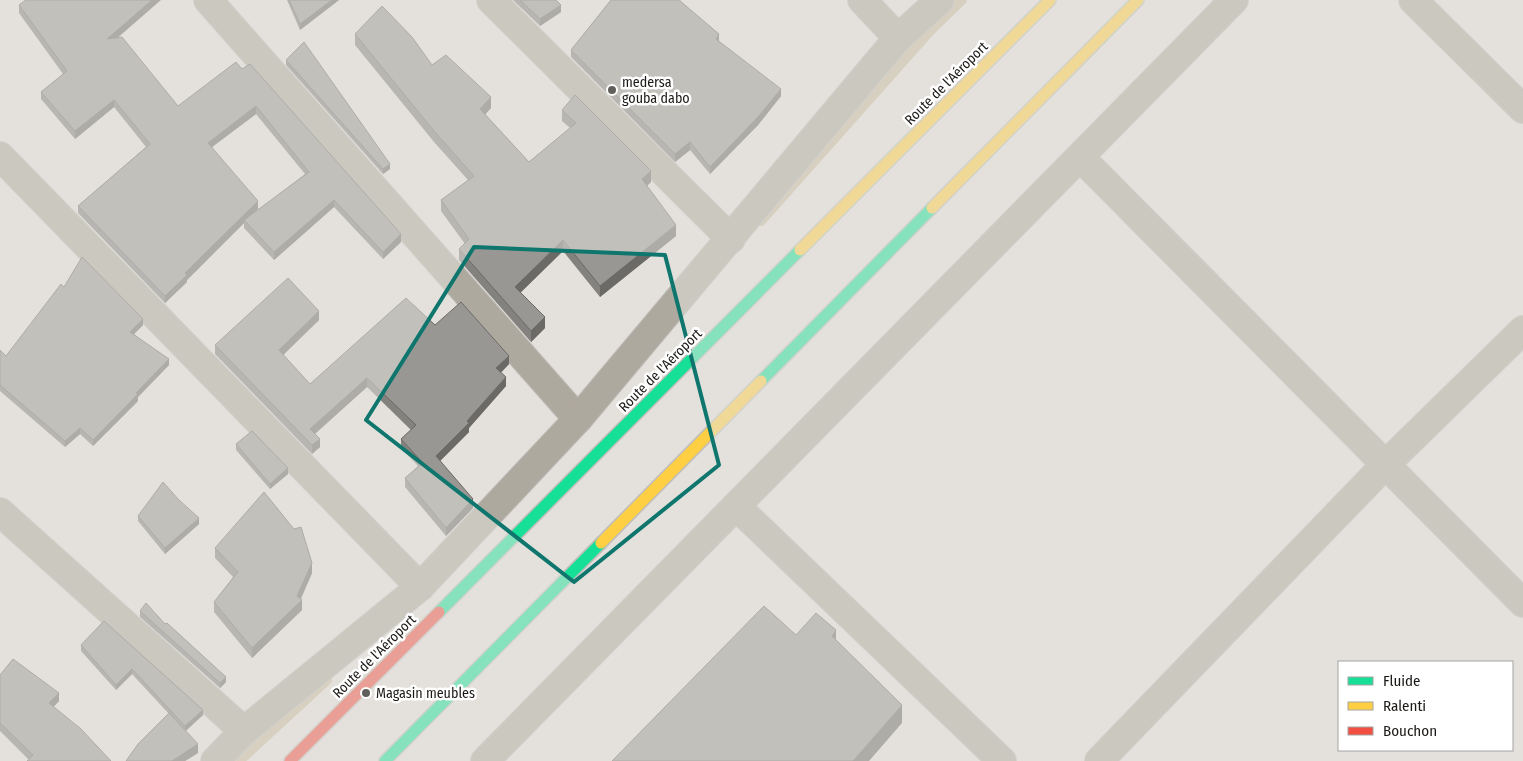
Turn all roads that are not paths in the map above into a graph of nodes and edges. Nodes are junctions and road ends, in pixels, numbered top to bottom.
1 (208, 0) edge
2 (491, 0) edge
3 (862, 0) edge
4 (940, 0) edge
5 (1050, 0) edge
6 (1138, 0) edge
7 (1234, 0) edge
8 (1413, 0) edge
9 (898, 38) junction
10 (1523, 110) edge
11 (0, 156) edge
12 (1080, 157) junction
13 (731, 239) junction
14 (1523, 330) edge
15 (578, 420) junction
16 (1385, 465) junction
17 (736, 506) junction
18 (0, 512) edge
19 (420, 587) junction
20 (1523, 603) edge
21 (244, 731) junction
22 (215, 761) edge
23 (290, 761) edge
24 (385, 761) edge
25 (485, 761) edge
26 (1002, 761) edge
27 (1099, 761) edge

1 - 15 street
2 - 13 street
3 - 9 street
4 - 9 street
5 - 23 highway, Route de l'Aéroport
6 - 24 highway
7 - 12 street
8 - 10 street
9 - 13 street
11 - 19 street
12 - 16 street
12 - 17 street
13 - 15 street
14 - 16 street
15 - 19 street
16 - 20 street
16 - 27 street
17 - 25 street
17 - 26 street
18 - 21 street
19 - 21 street
21 - 22 street

